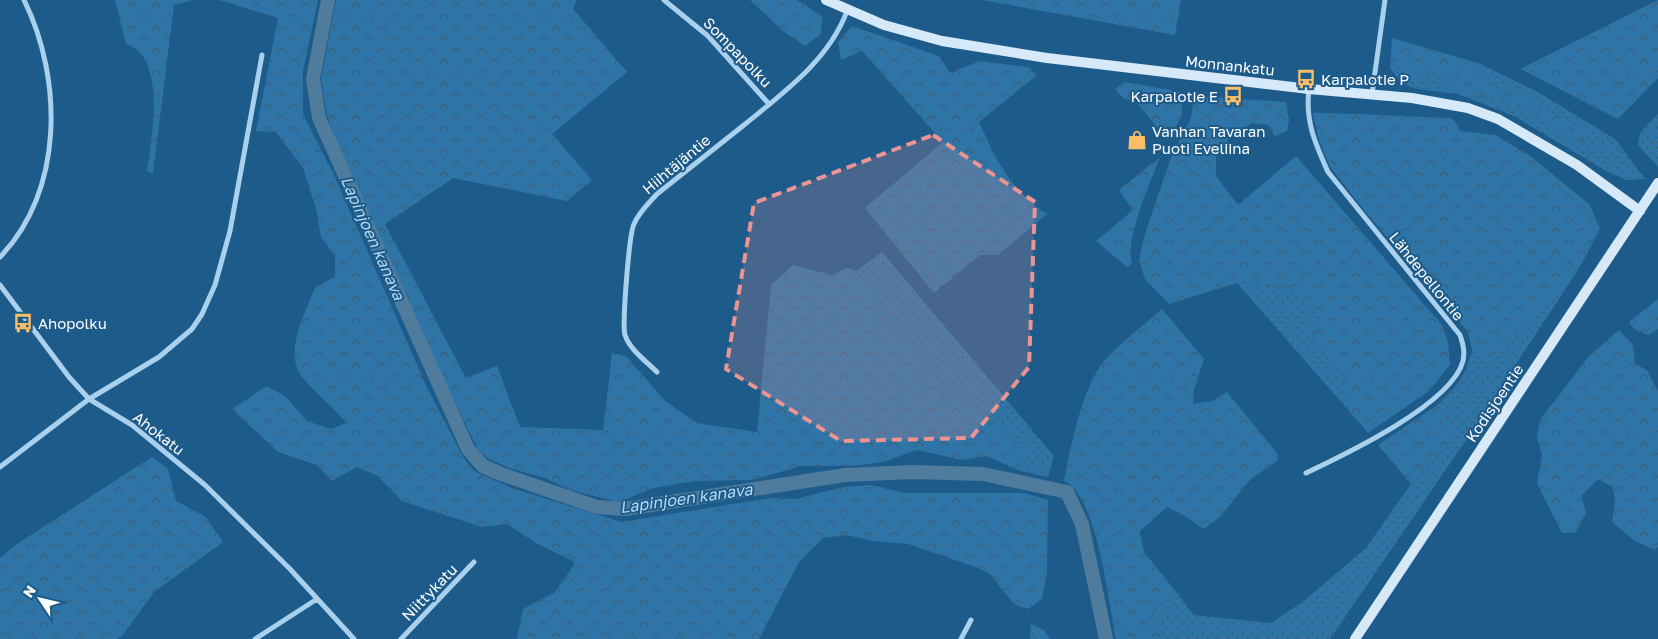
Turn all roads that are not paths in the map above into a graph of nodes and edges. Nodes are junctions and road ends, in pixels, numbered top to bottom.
1 (24, 0) edge
2 (664, 0) edge
3 (826, 0) edge
4 (1385, 0) edge
5 (847, 11) junction
6 (262, 55) dead end
7 (1309, 89) junction
8 (1372, 94) junction
9 (769, 104) junction
10 (1658, 184) edge
11 (1640, 211) junction
12 (0, 257) edge
13 (0, 285) edge
14 (657, 372) dead end
15 (89, 399) junction
16 (0, 467) edge
17 (1306, 473) dead end
18 (474, 562) dead end
19 (317, 599) junction
20 (971, 620) dead end
21 (255, 639) edge
22 (354, 639) edge
23 (401, 639) edge
24 (961, 639) edge
25 (1355, 639) edge

1 - 12 street
2 - 9 street, Sompapolku
3 - 5 main road, Monnankatu
4 - 8 street
5 - 7 main road, Monnankatu
5 - 9 street, Hiihtäjäntie
6 - 15 street
7 - 8 main road, Monnankatu
7 - 17 street, Lähdepellontie
8 - 11 main road, Monnankatu
9 - 14 street, Hiihtäjäntie
10 - 11 main road, Kodisjoentie
11 - 25 main road, Kodisjoentie
13 - 15 street, Ahokatu
15 - 16 street
15 - 19 street, Ahokatu
18 - 23 street, Niittykatu
19 - 21 street
19 - 22 street, Ahokatu
20 - 24 street

